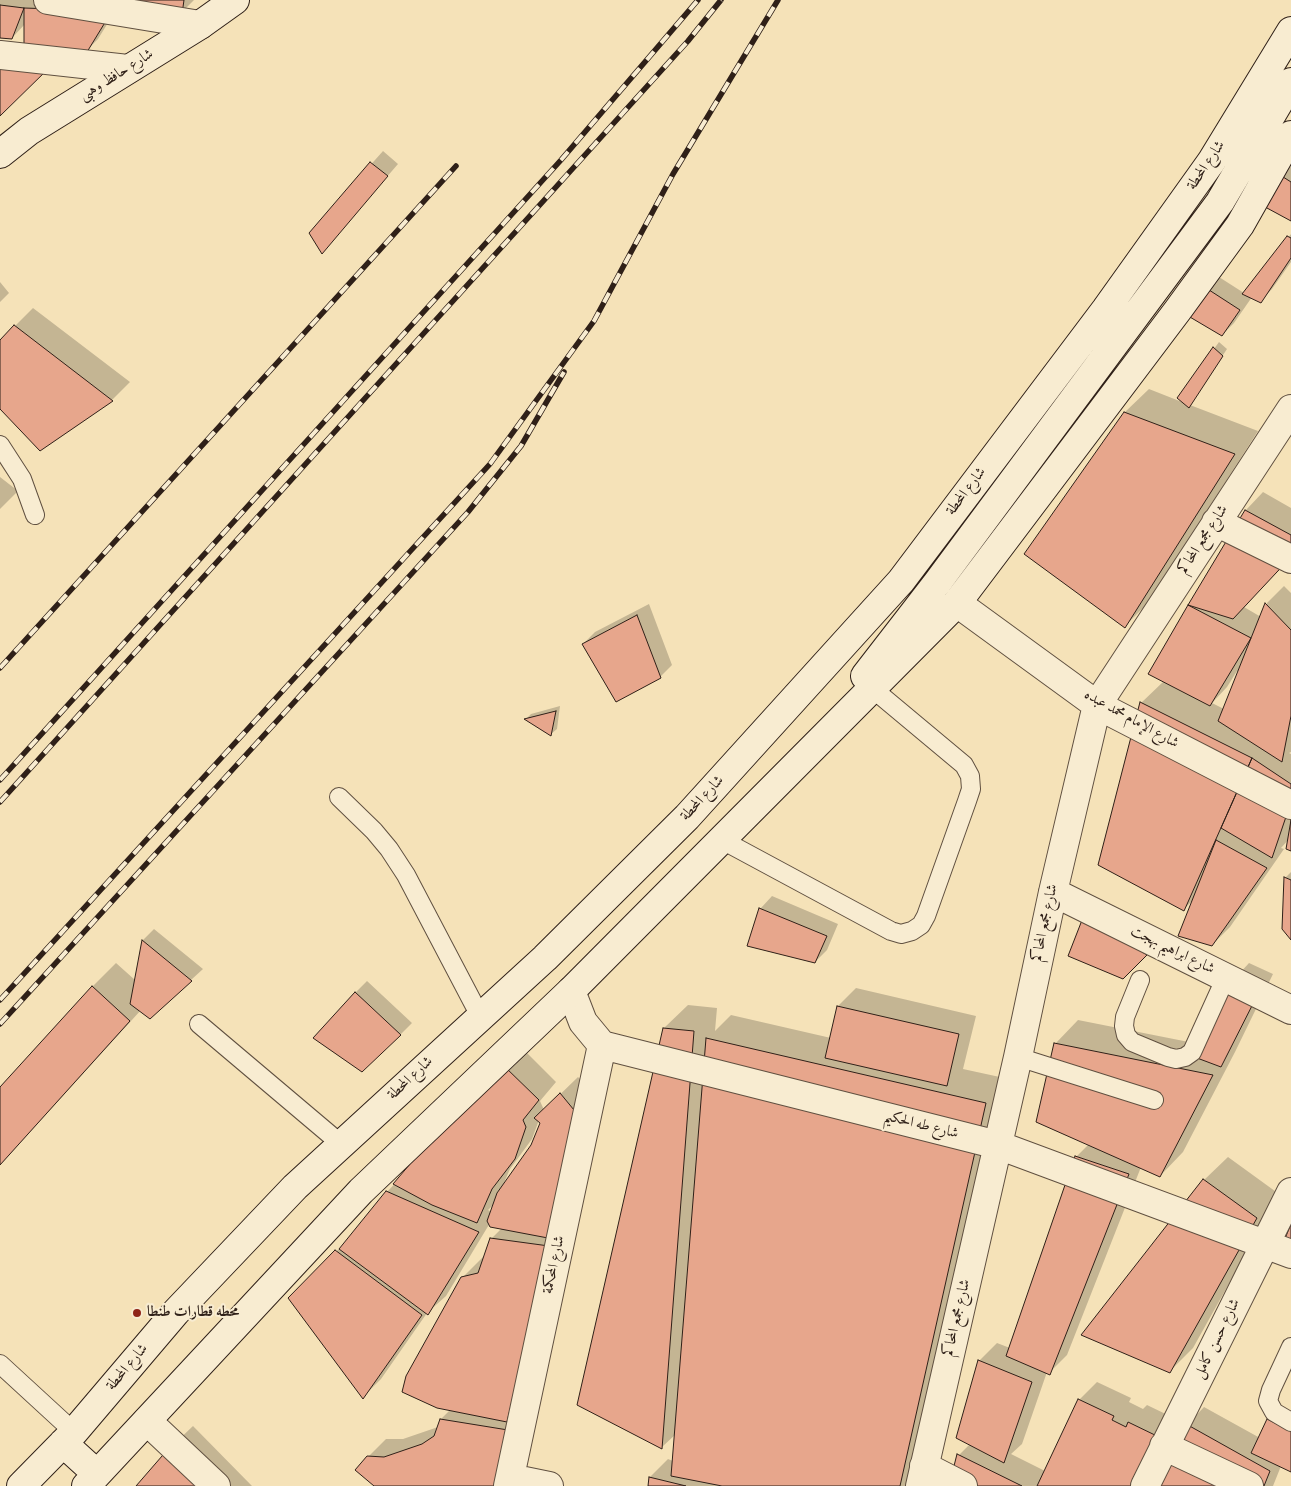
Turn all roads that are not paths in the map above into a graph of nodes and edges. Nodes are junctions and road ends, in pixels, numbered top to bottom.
1 (48, 0) edge
2 (234, 1) edge
3 (200, 25) junction
4 (1291, 31) edge
5 (0, 55) edge
6 (128, 69) junction
7 (1291, 82) edge
8 (1291, 135) edge
9 (2, 151) edge
10 (1291, 409) edge
11 (0, 445) edge
12 (35, 514) dead end
13 (1216, 522) junction
14 (1291, 559) edge
15 (957, 603) junction
16 (872, 689) junction
17 (1097, 704) junction
18 (795, 766) junction
19 (339, 797) dead end
20 (1291, 805) edge
21 (722, 840) junction
22 (1052, 892) junction
23 (1226, 977) junction
24 (1140, 980) dead end
25 (571, 991) junction
26 (1291, 1010) edge
27 (480, 1016) junction
28 (199, 1024) dead end
29 (602, 1045) junction
30 (1018, 1057) junction
31 (1154, 1100) dead end
32 (341, 1144) junction
33 (998, 1145) junction
34 (1291, 1192) edge
35 (1265, 1244) junction
36 (1291, 1254) edge
37 (1291, 1347) edge
38 (0, 1364) edge
39 (147, 1421) junction
40 (1291, 1422) edge
41 (69, 1437) junction
42 (1164, 1446) junction
43 (922, 1476) edge
44 (92, 1480) edge
45 (509, 1482) edge
46 (21, 1486) edge
47 (216, 1486) edge
48 (549, 1486) edge
49 (963, 1486) edge
50 (1145, 1486) edge
51 (1249, 1486) edge

1 - 3 main road
2 - 3 main road, شارع حافظ وهبى
3 - 6 main road, شارع حافظ وهبى
4 - 27 main road, شارع المحطة
5 - 6 main road
6 - 9 main road, شارع حافظ وهبى
7 - 18 main road
8 - 15 main road
10 - 13 main road, شارع مجمع المحاكم
11 - 12 lane
13 - 14 main road
13 - 17 main road, شارع مجمع المحاكم
15 - 16 main road
15 - 17 main road, شارع الإمام محمد عبده
16 - 18 main road
16 - 21 lane
17 - 20 main road, شارع الإمام محمد عبده
17 - 22 main road, شارع مجمع المحاكم
18 - 21 main road
19 - 27 lane
21 - 25 main road
22 - 23 main road, شارع ابراهيم بهجت
22 - 30 main road, شارع مجمع المحاكم
23 - 24 lane
23 - 26 main road, شارع ابراهيم بهجت
25 - 29 main road
25 - 39 main road
27 - 32 main road, شارع المحطة
28 - 32 lane
29 - 33 main road, شارع طه الحكيم
29 - 45 main road, شارع المحكمة
30 - 31 lane
30 - 33 main road, شارع مجمع المحاكم
32 - 41 main road, شارع المحطة
33 - 35 main road, شارع طه الحكيم
33 - 43 main road, شارع مجمع المحاكم
34 - 35 main road, شارع حسن كامل
35 - 36 main road, شارع طه الحكيم
35 - 42 main road, شارع حسن كامل
37 - 40 lane
38 - 41 lane
39 - 44 main road
39 - 47 main road
41 - 44 main road
41 - 46 main road, شارع المحطة
42 - 50 main road, شارع حسن كامل
42 - 51 main road
43 - 49 main road
45 - 48 main road

